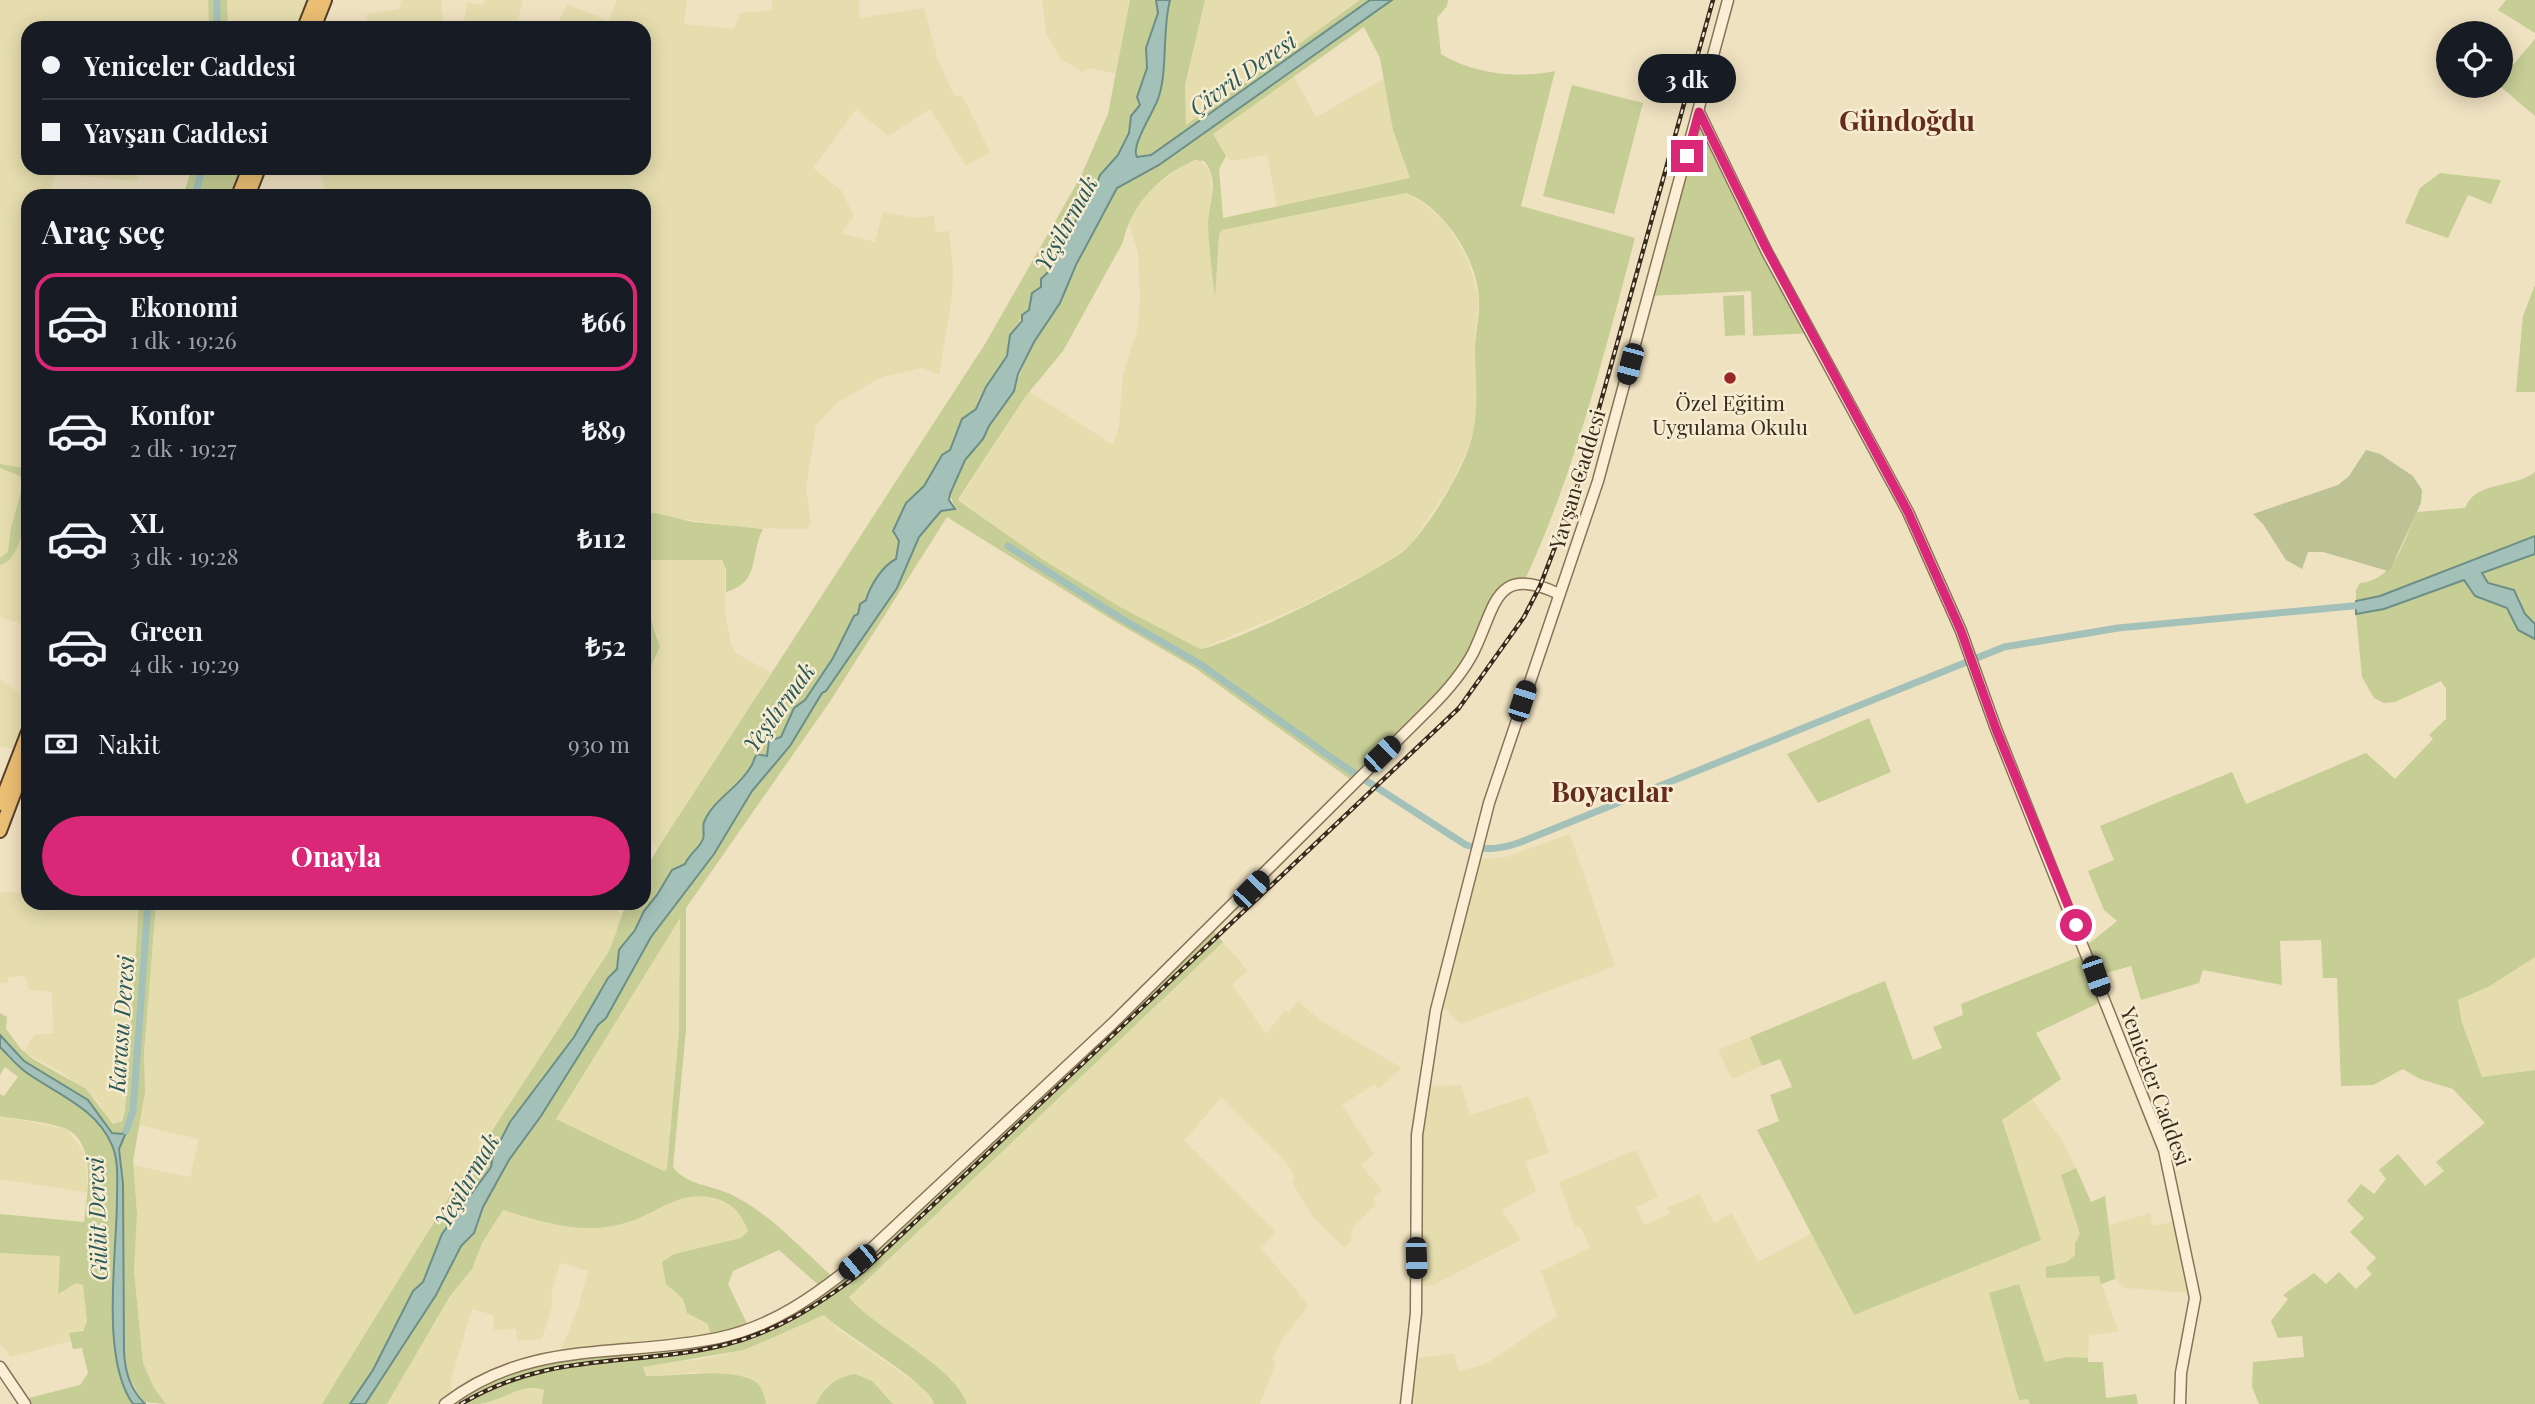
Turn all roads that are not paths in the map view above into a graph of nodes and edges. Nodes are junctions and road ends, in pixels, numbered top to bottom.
1 (316, 0) edge
2 (325, 0) edge
3 (1728, 0) edge
4 (307, 21) edge
5 (317, 21) edge
6 (1699, 112) junction
7 (1559, 594) junction
8 (21, 750) edge
9 (21, 776) edge
10 (0, 804) edge
11 (0, 831) edge
12 (0, 1367) edge
13 (25, 1404) edge
14 (445, 1404) edge
15 (1406, 1404) edge
16 (2180, 1404) edge

1 - 4 highway
2 - 5 highway
3 - 6 street, Yavşan Caddesi
6 - 7 street, Yavşan Caddesi
6 - 16 street, Yeniceler Caddesi
7 - 14 street
7 - 15 street, Yavşan Caddesi
8 - 10 highway
9 - 11 highway
12 - 13 street

